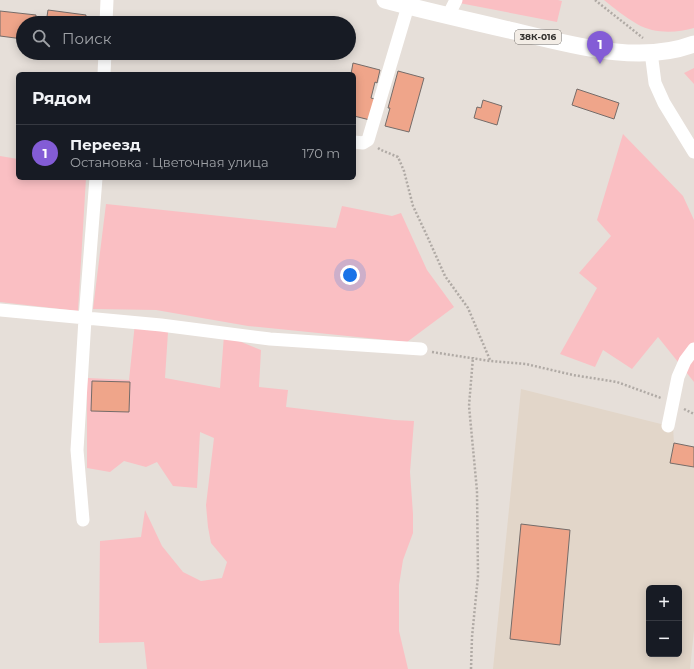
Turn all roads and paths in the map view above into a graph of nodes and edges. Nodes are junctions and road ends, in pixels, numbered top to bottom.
1 (107, 0) edge
2 (385, 0) edge
3 (456, 0) edge
4 (595, 0) edge
5 (408, 6) junction
6 (106, 16) edge
7 (448, 16) junction
8 (694, 44) edge
9 (656, 52) junction
10 (105, 60) edge
11 (104, 72) edge
12 (368, 140) junction
13 (356, 142) edge
14 (694, 152) edge
15 (96, 180) edge
16 (0, 310) edge
17 (85, 318) junction
18 (421, 349) joint
19 (694, 349) edge
20 (473, 357) junction
21 (490, 361) junction
22 (672, 402) junction
23 (694, 414) edge
24 (668, 426) dead end
25 (84, 520) dead end
26 (471, 669) edge

1 - 6 street
2 - 5 main road, 38К-016
3 - 7 street
4 - 9 path
5 - 7 main road, 38К-016
5 - 12 street
7 - 9 main road, 38К-016
8 - 9 main road, 38К-016
9 - 14 street
10 - 11 street
12 - 13 street
12 - 21 path
15 - 17 street
16 - 17 street
17 - 18 street
17 - 25 street
18 - 20 path
19 - 22 street
20 - 21 path
20 - 26 path
21 - 22 path
22 - 23 path
22 - 24 street

